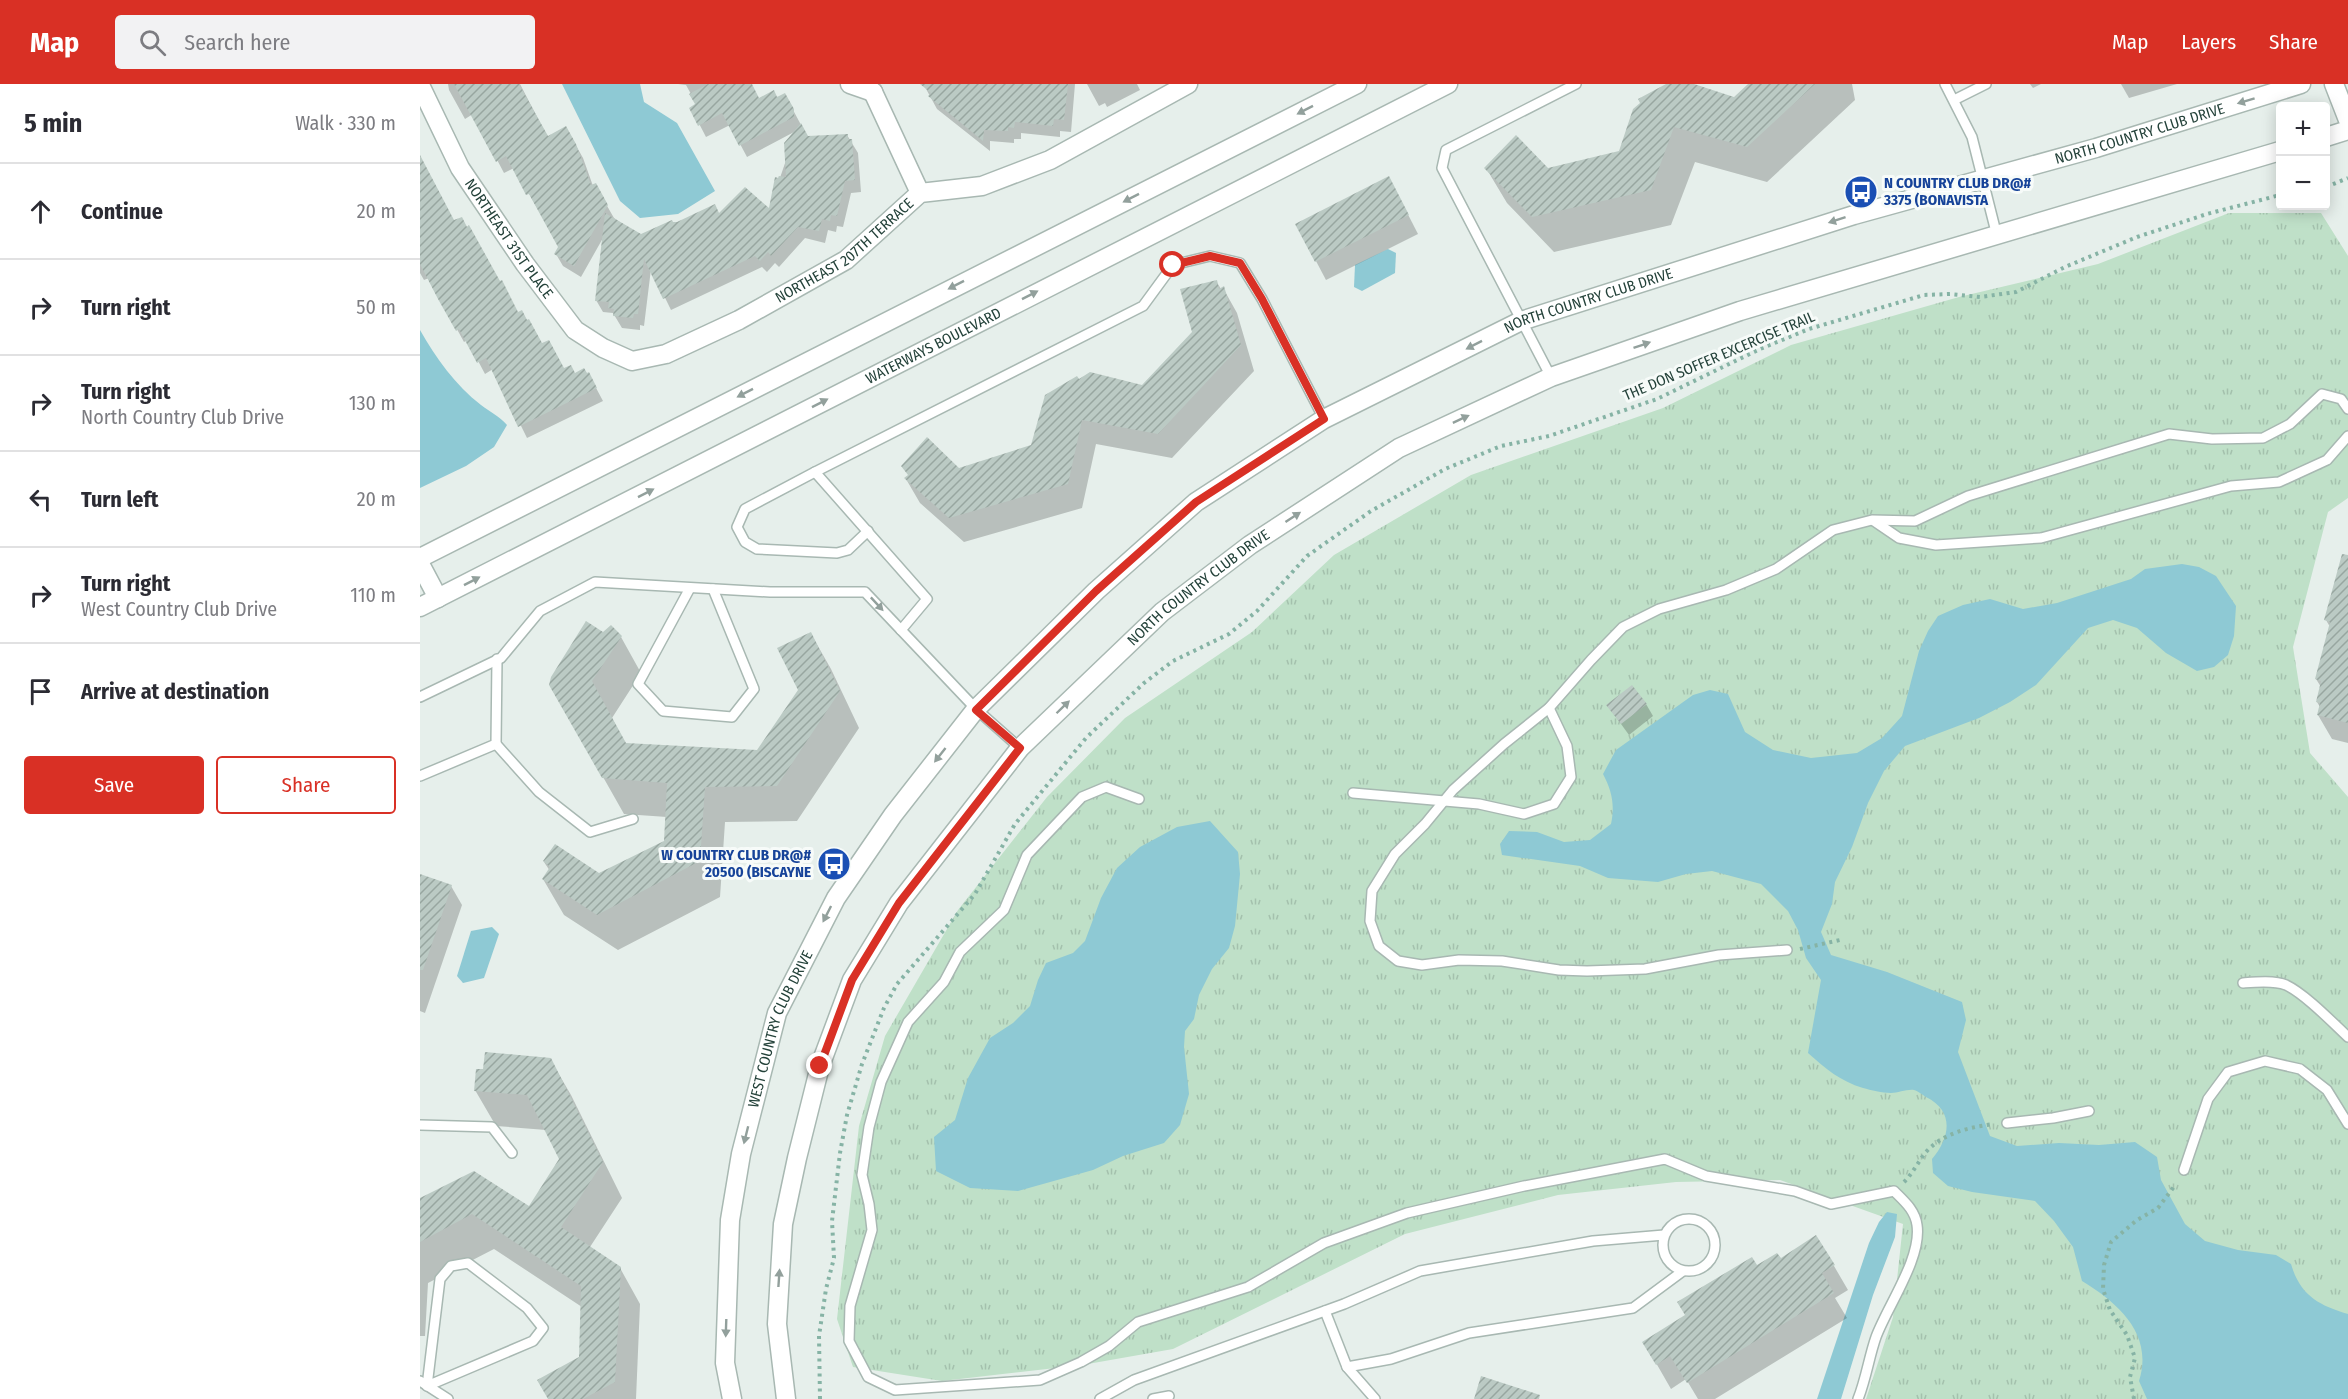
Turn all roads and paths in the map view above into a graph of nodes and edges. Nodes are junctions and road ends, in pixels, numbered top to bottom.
1 (850, 84) edge
2 (1188, 84) edge
3 (1357, 84) edge
4 (1448, 84) edge
5 (1576, 84) edge
6 (1945, 84) edge
7 (1986, 84) edge
8 (2301, 84) edge
9 (2334, 84) edge
10 (420, 85) edge
11 (875, 88) edge
12 (1954, 100) junction
13 (2348, 120) edge
14 (2348, 130) edge
15 (2330, 135) edge
16 (2276, 152) edge
17 (2348, 178) edge
18 (1984, 179) junction
19 (2330, 185) edge
20 (920, 193) junction
21 (2276, 196) edge
22 (1997, 236) junction
23 (1521, 321) junction
24 (632, 361) joint
25 (1551, 377) junction
26 (2348, 409) edge
27 (1324, 419) junction
28 (2348, 436) edge
29 (815, 471) junction
30 (1872, 520) junction
31 (868, 531) junction
32 (420, 558) edge
33 (420, 564) edge
34 (690, 588) junction
35 (713, 589) junction
36 (438, 598) junction
37 (420, 607) edge
38 (901, 630) junction
39 (497, 659) junction
40 (420, 697) edge
41 (1550, 708) junction
42 (976, 710) junction
43 (496, 744) junction
44 (1020, 748) junction
45 (420, 776) edge
46 (1353, 793) dead end
47 (1139, 799) dead end
48 (1443, 801) junction
49 (633, 819) dead end
50 (1840, 940) dead end
51 (1787, 950) joint
52 (2243, 983) dead end
53 (2348, 1037) edge
54 (2089, 1111) dead end
55 (2007, 1123) joint
56 (2348, 1124) edge
57 (420, 1125) edge
58 (512, 1153) dead end
59 (2184, 1170) joint
60 (1909, 1177) dead end
61 (1664, 1235) junction
62 (1683, 1271) junction
63 (1325, 1311) junction
64 (1347, 1367) junction
65 (424, 1383) edge
66 (1115, 1395) edge
67 (1169, 1396) dead end
68 (448, 1399) edge
69 (732, 1399) edge
70 (786, 1399) edge
71 (819, 1399) edge
72 (1100, 1399) edge
73 (1153, 1399) edge
74 (1375, 1399) edge
75 (1858, 1399) edge
76 (2134, 1399) edge

1 - 11 street
2 - 20 street, NORTHEAST 207TH TERRACE
3 -> 32 street
36 -> 4 street, WATERWAYS BOULEVARD
5 - 23 lane
6 - 12 lane
7 - 12 lane
8 -> 18 street, NORTH COUNTRY CLUB DRIVE
9 - 13 street
10 - 24 street, NORTHEAST 31ST PLACE
11 - 20 street
12 - 18 lane
14 - 15 street
16 - 22 street, NORTH COUNTRY CLUB DRIVE
17 - 19 path
18 - 22 lane
18 -> 23 street, NORTH COUNTRY CLUB DRIVE
20 - 24 street, NORTHEAST 207TH TERRACE
21 - 71 path, THE DON SOFFER EXCERCISE TRAIL
25 -> 22 street, NORTH COUNTRY CLUB DRIVE
23 - 25 lane
23 -> 27 street, NORTH COUNTRY CLUB DRIVE
44 -> 25 street, NORTH COUNTRY CLUB DRIVE
26 - 30 lane
27 - 29 lane
27 - 42 street, NORTH COUNTRY CLUB DRIVE
28 - 30 lane
29 - 31 lane
29 - 31 lane
30 - 41 lane
31 - 38 lane
33 - 36 street
34 - 35 lane
34 - 35 lane
34 - 39 lane
35 -> 38 lane
36 - 37 street, WATERWAYS BOULEVARD
38 - 42 lane
39 - 40 lane
39 - 43 lane
41 - 48 lane
41 - 48 lane
42 - 44 lane
42 -> 69 street, WEST COUNTRY CLUB DRIVE
43 - 45 lane
43 - 49 lane
70 -> 44 street
46 - 48 lane
47 - 75 lane
48 - 51 lane
50 - 51 path
52 - 53 lane
54 - 55 lane
55 - 60 path
56 - 59 lane
57 - 58 lane
59 - 76 path
61 - 62 lane
61 - 62 lane
61 - 63 lane
62 - 64 lane
63 - 64 lane
63 - 66 lane
64 - 74 lane
65 - 65 lane
65 - 68 lane
66 - 72 lane
67 - 73 lane

